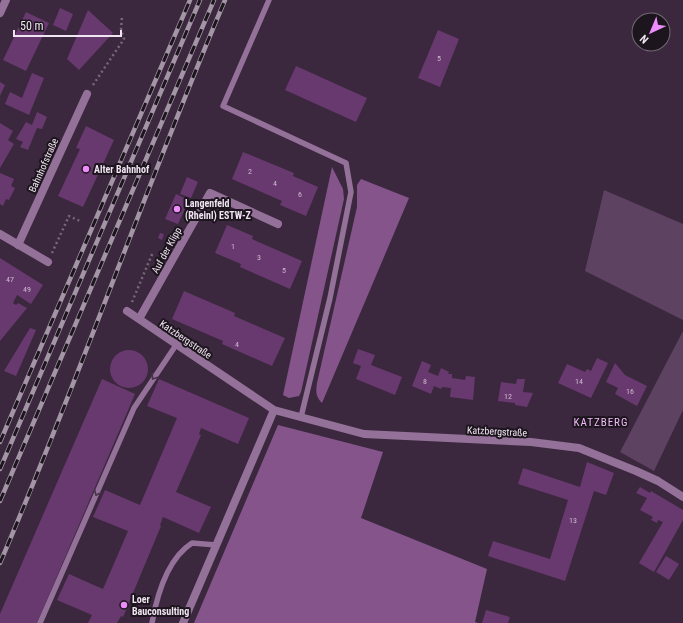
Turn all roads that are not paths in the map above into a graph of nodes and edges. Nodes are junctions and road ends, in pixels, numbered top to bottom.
1 (6, 0) edge
2 (269, 0) edge
3 (0, 13) edge
4 (87, 94) road end
5 (278, 224) dead end
6 (0, 234) edge
7 (18, 245) junction
8 (48, 262) dead end
9 (127, 311) road end
10 (139, 319) junction
11 (176, 344) junction
12 (274, 410) junction
13 (301, 417) junction
14 (683, 497) edge
15 (216, 545) junction
16 (40, 623) edge
17 (152, 623) edge
18 (183, 623) edge

1 - 3 street
2 - 13 lane
4 - 7 street, Bahnhofstraße
5 - 10 street, Auf der Klipp
6 - 7 street
7 - 8 street
9 - 10 street, Katzbergstraße
10 - 11 street, Katzbergstraße
11 - 12 street, Katzbergstraße
11 -> 16 lane
12 - 13 street, Katzbergstraße
12 - 15 street
13 - 14 street, Katzbergstraße
15 - 17 lane
15 - 18 street

